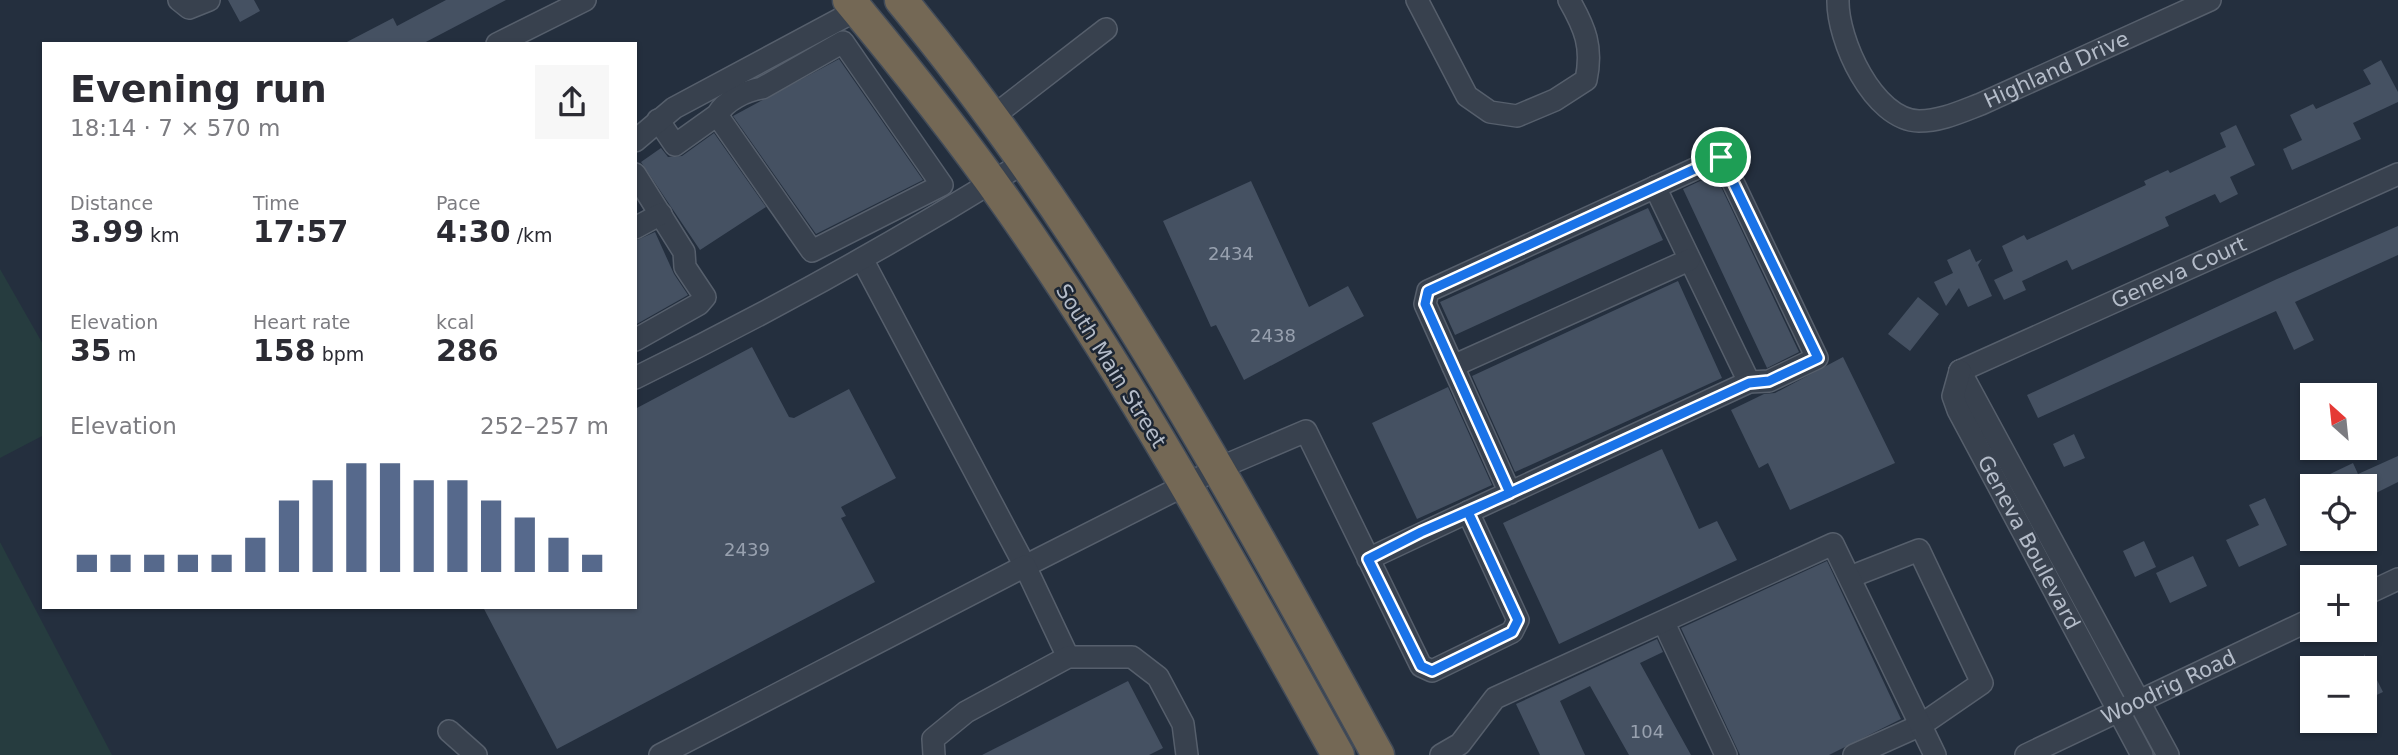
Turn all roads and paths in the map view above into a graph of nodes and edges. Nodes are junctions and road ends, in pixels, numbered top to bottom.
1 (179, 0) edge
2 (209, 0) edge
3 (585, 0) edge
4 (901, 0) edge
5 (1417, 0) edge
6 (1569, 0) edge
7 (1838, 0) edge
8 (2210, 0) edge
9 (853, 5) edge
10 (1106, 29) dead end
11 (501, 42) edge
12 (717, 115) junction
13 (991, 118) junction
14 (658, 120) junction
15 (637, 139) edge
16 (1023, 163) junction
17 (2398, 174) edge
18 (637, 177) edge
19 (992, 183) junction
20 (1655, 187) junction
21 (661, 214) junction
22 (637, 227) edge
23 (862, 259) junction
24 (1689, 260) junction
25 (637, 339) edge
26 (1453, 366) junction
27 (1960, 371) junction
28 (637, 377) edge
29 (1749, 383) junction
30 (1217, 469) junction
31 (1186, 486) junction
32 (1510, 493) junction
33 (1468, 512) junction
34 (1368, 559) junction
35 (1025, 566) junction
36 (1850, 577) junction
37 (2398, 579) edge
38 (2377, 589) edge
39 (1664, 623) junction
40 (2300, 625) edge
41 (1068, 657) junction
42 (2138, 701) junction
43 (2118, 710) junction
44 (1921, 725) junction
45 (449, 731) dead end
46 (476, 755) edge
47 (660, 755) edge
48 (934, 755) edge
49 (1187, 755) edge
50 (1338, 755) edge
51 (1378, 755) edge
52 (1441, 755) edge
53 (1726, 755) edge
54 (1854, 755) edge
55 (1935, 755) edge
56 (2026, 755) edge
57 (2142, 755) edge
58 (2168, 755) edge

1 - 2 street
3 - 11 street
4 - 13 highway, South Main Street
5 - 6 street
7 - 8 street, Highland Drive
9 - 14 street
9 - 19 highway, South Main Street
10 - 13 street
12 - 12 street
12 - 14 street
13 - 16 highway, South Main Street
14 - 15 street
16 - 19 street
16 - 30 highway, South Main Street
17 - 27 street, Geneva Court
18 - 21 street
19 - 23 street
19 - 31 highway, South Main Street
20 - 24 street
20 - 26 street
20 - 29 street
21 - 22 street
21 - 25 street
23 - 28 street
23 - 35 street
24 - 26 street
24 - 29 street
26 - 32 street
27 - 42 street
27 - 43 street, Geneva Boulevard
29 - 32 street
30 - 31 street
30 - 34 street
30 - 51 highway, South Main Street
31 - 35 street
31 - 50 highway, South Main Street
32 - 33 street
33 - 34 street
33 - 34 street
35 - 41 street
35 - 47 street
36 - 39 street
36 - 44 street
36 - 44 street
37 - 38 street
39 - 52 street
39 - 53 street
40 - 42 street, Woodrig Road
41 - 48 street
41 - 49 street
42 - 43 street, Woodrig Road
42 - 58 street
43 - 56 street, Woodrig Road
43 - 57 street, Geneva Boulevard
44 - 54 street
44 - 55 street
45 - 46 street

